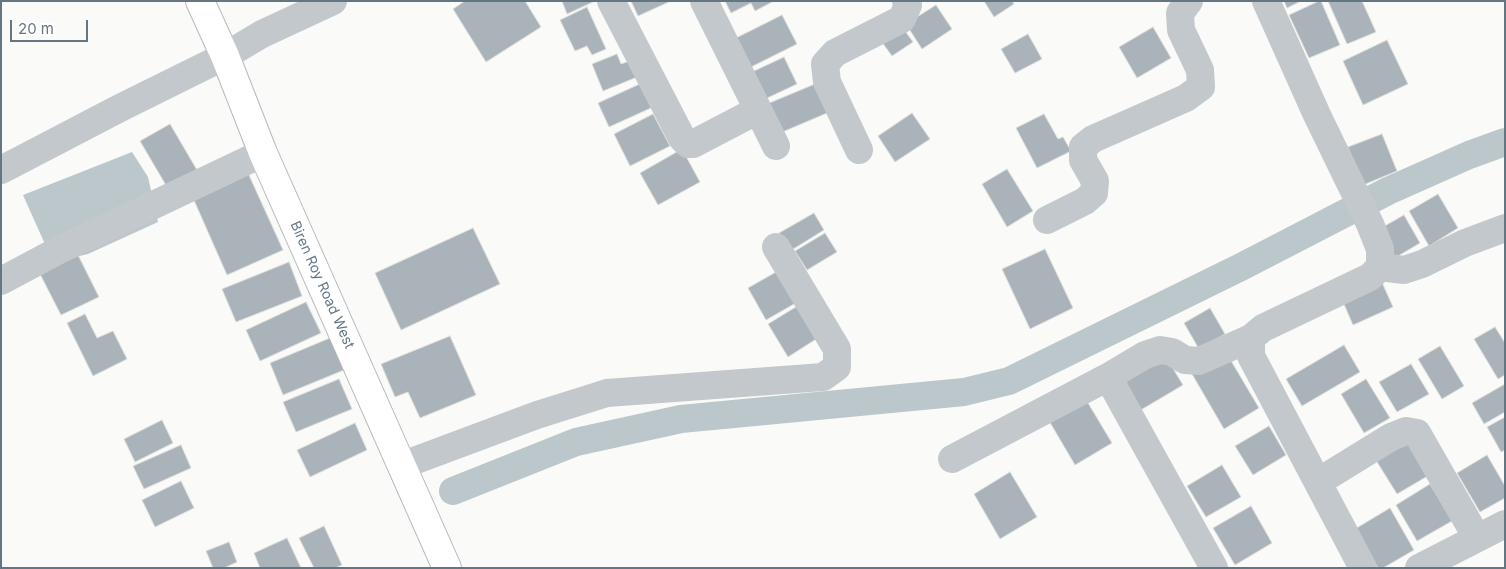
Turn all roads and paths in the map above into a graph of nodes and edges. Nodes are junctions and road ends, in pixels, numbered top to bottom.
1 (200, 1) edge
2 (333, 1) edge
3 (611, 1) edge
4 (704, 1) edge
5 (1189, 1) edge
6 (1266, 1) edge
7 (910, 3) edge
8 (224, 56) junction
9 (758, 110) junction
10 (776, 146) dead end
11 (859, 150) dead end
12 (263, 153) junction
13 (1, 170) edge
14 (1046, 220) dead end
15 (1505, 228) edge
16 (776, 247) dead end
17 (1380, 267) junction
18 (1, 281) edge
19 (1251, 338) junction
20 (1108, 377) junction
21 (952, 459) dead end
22 (403, 465) junction
23 (1318, 482) junction
24 (1505, 524) edge
25 (1477, 538) junction
26 (448, 568) edge
27 (1214, 568) edge
28 (1363, 568) edge
29 (1419, 568) edge

1 - 8 main road, Biren Roy Road West
2 - 8 street
3 - 9 street
4 - 9 street
5 - 14 street
6 - 17 street
7 - 11 street
8 - 12 main road, Biren Roy Road West
8 - 13 street
9 - 10 street
12 - 18 street
12 - 22 main road, Biren Roy Road West
15 - 17 street
16 - 22 street
17 - 19 street
19 - 20 street
19 - 23 street
20 - 21 street
20 - 27 street
22 - 26 main road, Biren Roy Road West
23 - 25 street
23 - 28 street
24 - 25 street
25 - 29 street

